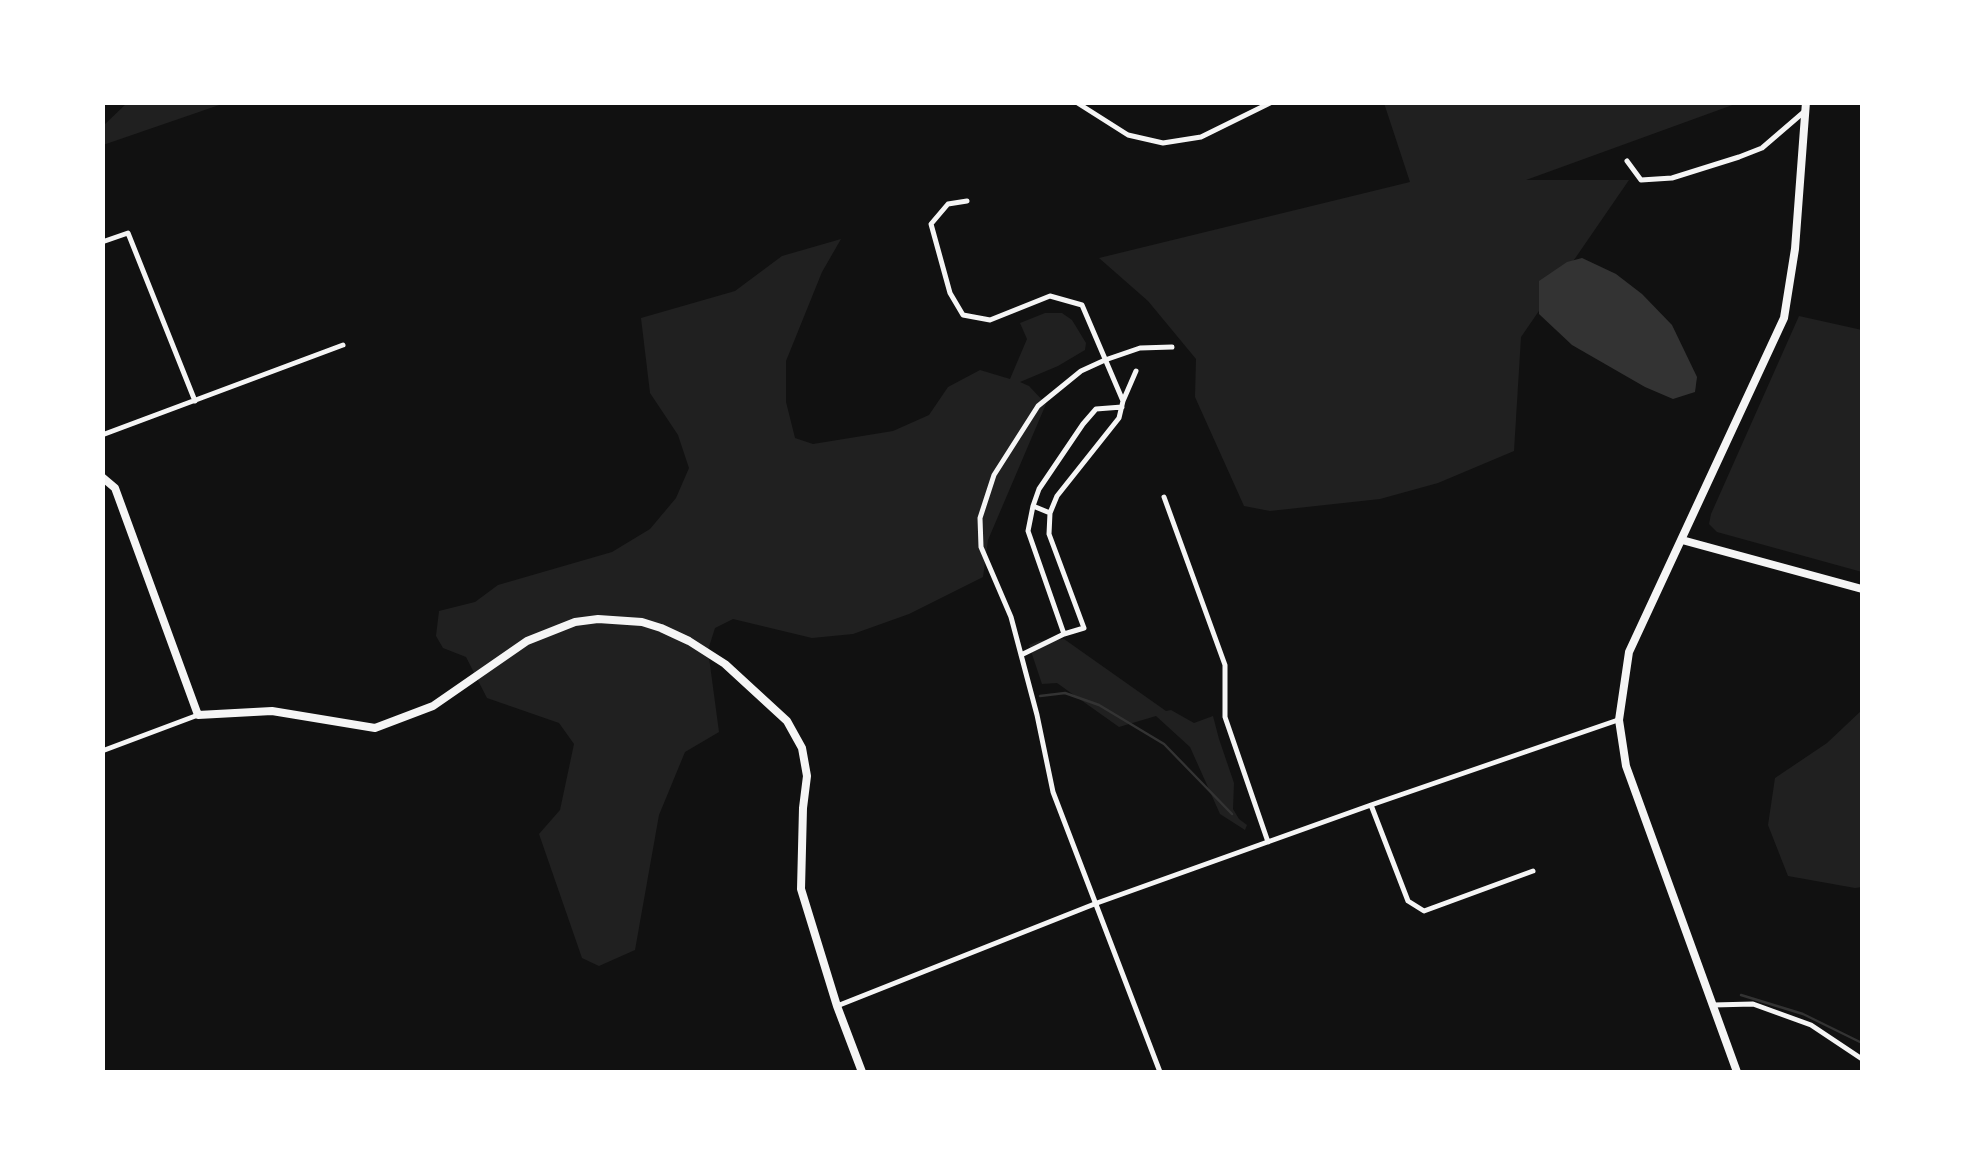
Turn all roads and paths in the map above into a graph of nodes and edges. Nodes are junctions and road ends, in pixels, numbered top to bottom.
1 (1076, 102) edge
2 (1272, 102) edge
3 (1805, 107) edge
4 (1626, 161) dead end
5 (967, 201) dead end
6 (102, 242) edge
7 (343, 345) dead end
8 (1172, 347) dead end
9 (1105, 360) junction
10 (1136, 371) dead end
11 (196, 401) junction
12 (1123, 404) junction
13 (102, 435) edge
14 (102, 478) edge
15 (1164, 497) dead end
16 (1033, 506) junction
17 (1050, 513) junction
18 (1682, 540) junction
19 (1862, 589) edge
20 (1064, 634) junction
21 (1021, 655) junction
22 (198, 715) junction
23 (1619, 720) junction
24 (102, 751) edge
25 (1371, 804) junction
26 (1268, 842) junction
27 (1533, 871) dead end
28 (1097, 903) junction
29 (1712, 1005) junction
30 (837, 1006) junction
31 (1862, 1059) edge
32 (862, 1072) edge
33 (1160, 1072) edge
34 (1737, 1072) edge

1 - 2 street
3 - 4 street
3 - 18 street
5 - 9 street
6 - 11 street
7 - 11 street
8 - 9 street
9 - 12 street
9 - 21 street
10 - 12 street
11 - 13 street
12 - 16 street
12 - 17 street
14 - 22 street
15 - 26 street
16 - 17 street
16 - 20 street
17 - 20 street
18 - 19 street
18 - 23 street
20 - 21 street
21 - 28 street
22 - 24 street
22 - 30 street
23 - 25 street
23 - 29 street
25 - 26 street
25 - 27 street
26 - 28 street
28 - 30 street
28 - 33 street
29 - 31 street
29 - 34 street
30 - 32 street

